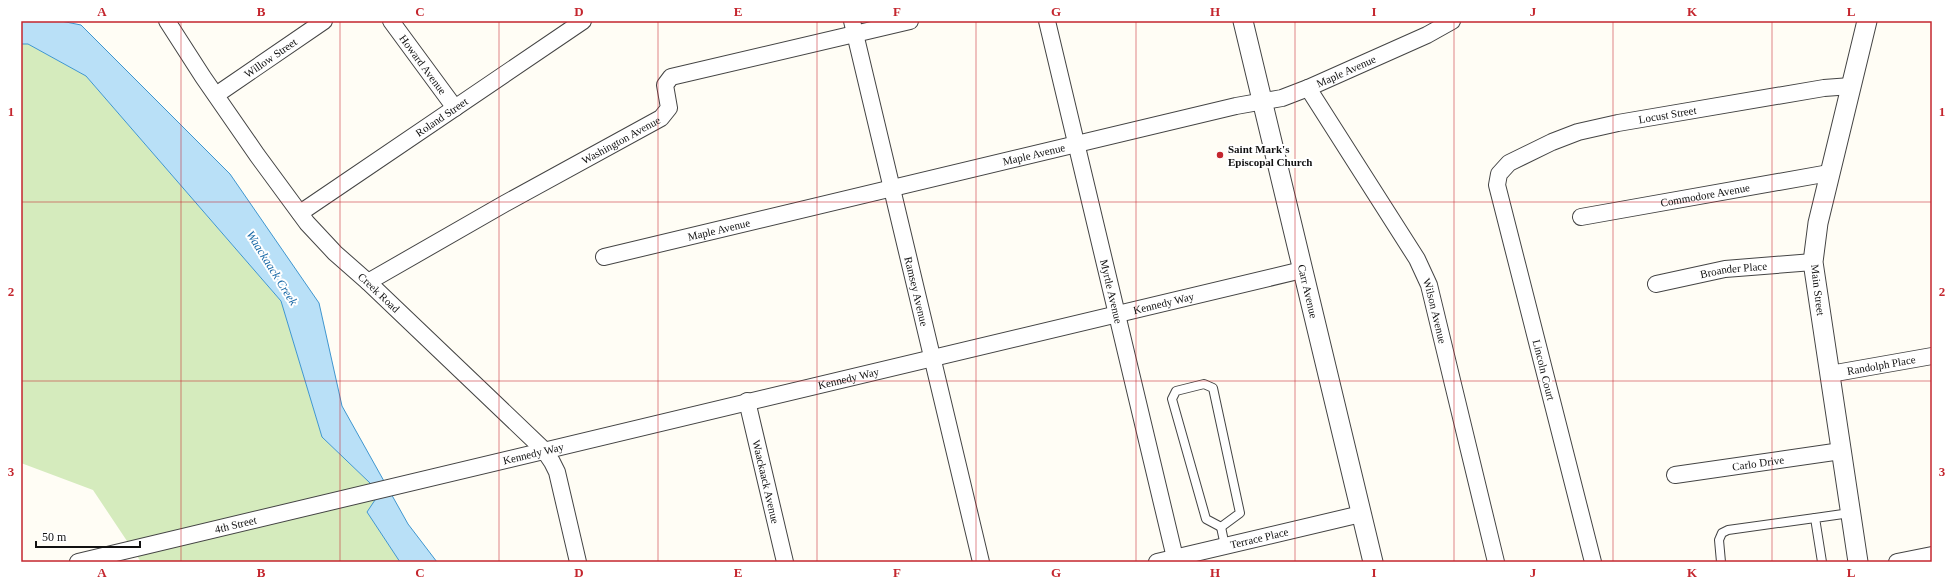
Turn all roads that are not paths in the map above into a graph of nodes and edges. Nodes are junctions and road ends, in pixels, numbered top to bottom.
1 (168, 21) edge
2 (324, 21) edge
3 (391, 21) edge
4 (583, 21) edge
5 (910, 21) edge
6 (1047, 21) edge
7 (1243, 21) edge
8 (1867, 21) edge
9 (1447, 22) edge
10 (853, 28) edge
11 (1851, 86) junction
12 (1308, 88) junction
13 (216, 95) junction
14 (1262, 102) junction
15 (455, 108) junction
16 (1076, 144) junction
17 (1829, 173) junction
18 (1498, 178) joint
19 (892, 188) junction
20 (300, 213) junction
21 (1581, 217) dead end
22 (604, 257) dead end
23 (1814, 262) junction
24 (1302, 270) junction
25 (368, 282) junction
26 (1656, 284) dead end
27 (1117, 314) junction
28 (1932, 356) edge
29 (932, 358) junction
30 (1830, 374) junction
31 (747, 401) junction
32 (544, 450) junction
33 (1841, 452) junction
34 (1675, 475) dead end
35 (394, 486) joint
36 (1850, 513) junction
37 (1361, 514) junction
38 (1815, 518) junction
39 (1221, 527) junction
40 (1225, 546) junction
41 (1932, 555) edge
42 (1176, 560) edge
43 (78, 562) edge
44 (578, 562) edge
45 (785, 562) edge
46 (981, 562) edge
47 (1157, 562) edge
48 (1372, 562) edge
49 (1496, 562) edge
50 (1593, 562) edge
51 (1721, 562) edge
52 (1822, 562) edge
53 (1858, 562) edge
54 (1897, 562) edge

1 - 13 street, Creek Road
2 - 13 street, Willow Street
3 - 15 street, Howard Avenue
4 - 15 street, Roland Street
5 - 10 street, Washington Avenue
6 - 16 street, Myrtle Avenue
7 - 14 street, Carr Avenue
8 - 11 street, Main Street
9 - 12 street, Maple Avenue
10 - 19 street, Ramsey Avenue
10 - 25 street, Washington Avenue
11 - 17 street, Main Street
11 - 18 street, Locust Street
12 - 14 street, Maple Avenue
12 - 49 street, Wilson Avenue
13 - 20 street, Creek Road
14 - 16 street, Maple Avenue
14 - 24 street, Carr Avenue
15 - 20 street, Roland Street
16 - 19 street, Maple Avenue
16 - 27 street, Myrtle Avenue
17 - 21 street, Commodore Avenue
17 - 23 street, Main Street
18 - 50 street, Lincoln Court
19 - 22 street, Maple Avenue
19 - 29 street, Ramsey Avenue
20 - 25 street, Creek Road
23 - 26 street, Broander Place
23 - 30 street, Main Street
24 - 27 street, Kennedy Way
24 - 37 street, Carr Avenue
25 - 32 street, Creek Road
27 - 29 street, Kennedy Way
27 - 42 street, Myrtle Avenue
28 - 30 street, Randolph Place
29 - 31 street, Kennedy Way
29 - 46 street, Ramsey Avenue
30 - 33 street, Main Street
31 - 32 street, Kennedy Way
31 - 45 street, Waackaack Avenue
32 - 35 street, Kennedy Way
32 - 44 street, Creek Road
33 - 34 street, Carlo Drive
33 - 36 street, Main Street
35 - 43 street, 4th Street
36 - 38 lane
36 - 53 street, Main Street
37 - 40 street, Terrace Place
37 - 48 street, Carr Avenue
38 - 51 lane
38 - 52 lane
39 - 39 lane
39 - 40 lane
40 - 42 street, Terrace Place
41 - 54 street
42 - 47 street, Terrace Place

